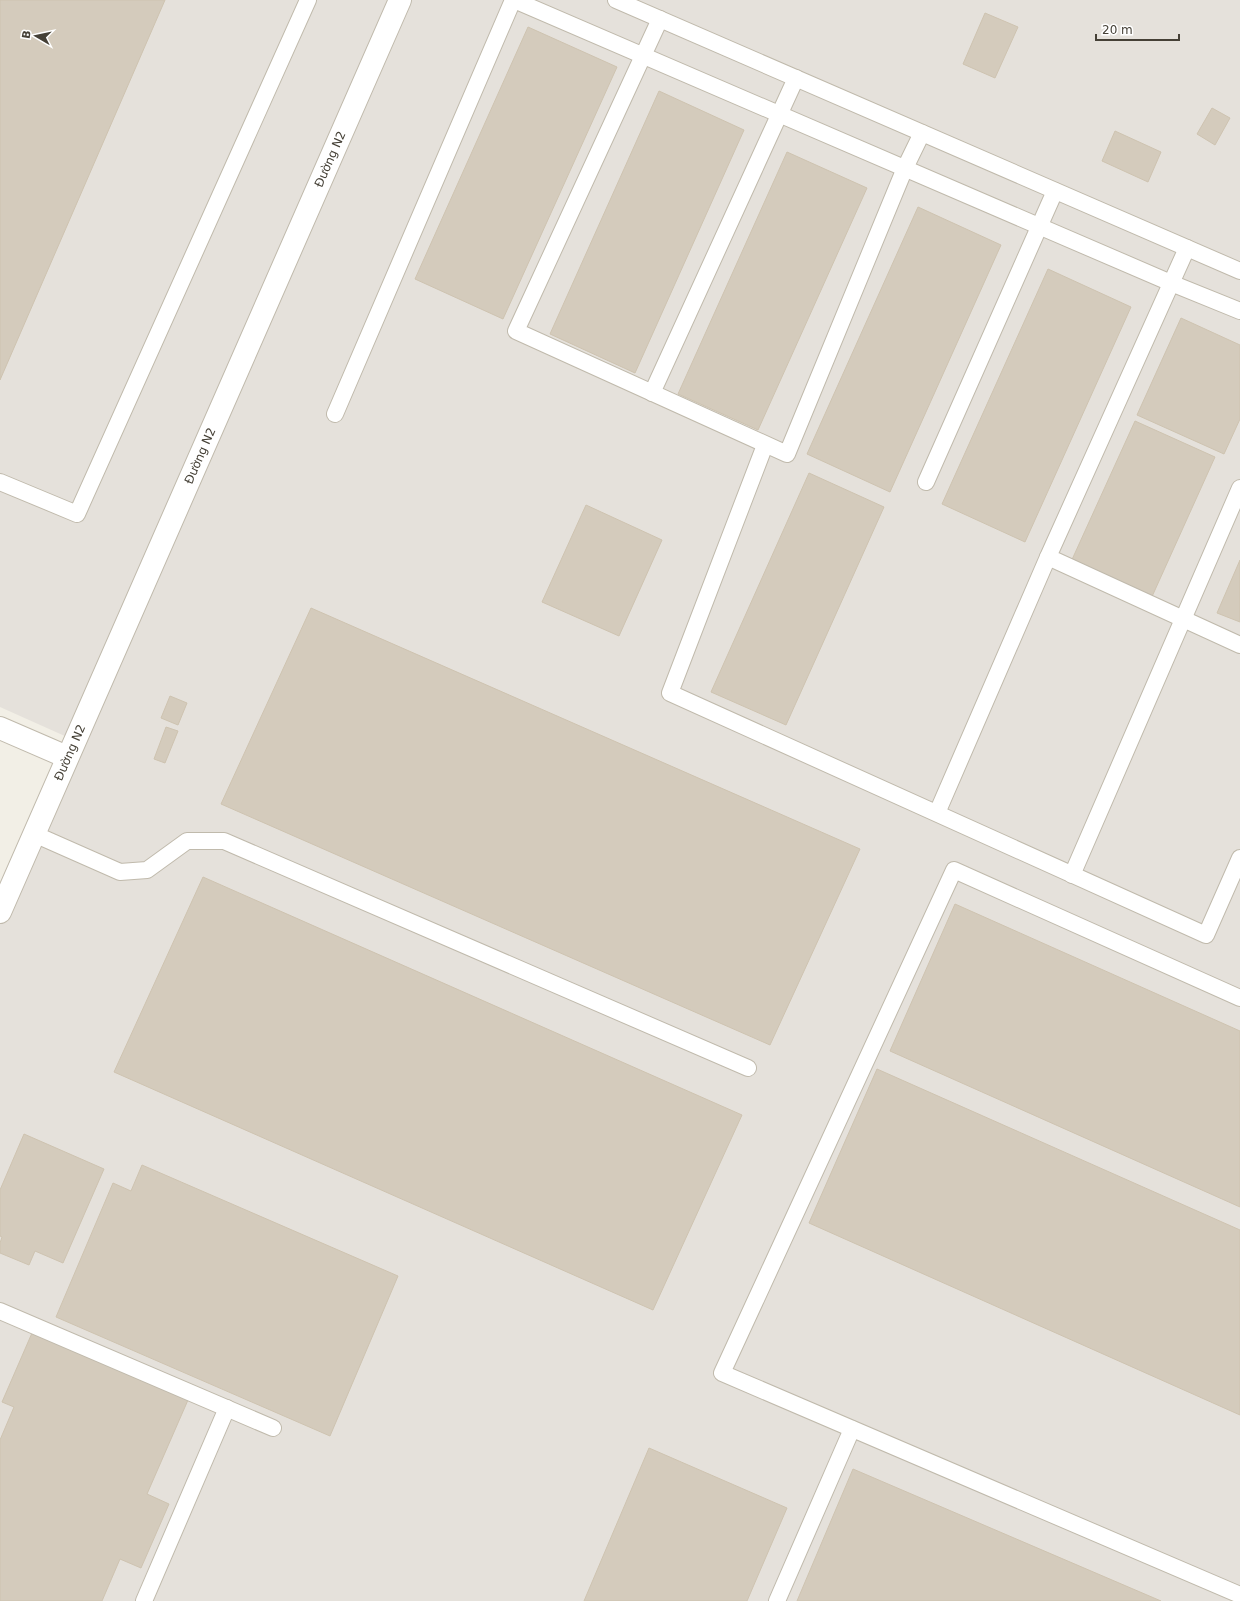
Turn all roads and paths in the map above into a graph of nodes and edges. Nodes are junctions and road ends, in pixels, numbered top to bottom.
1 (308, 0) edge
2 (400, 0) edge
3 (513, 0) edge
4 (616, 0) edge
5 (660, 19) junction
6 (643, 55) junction
7 (796, 78) junction
8 (779, 114) junction
9 (922, 133) junction
10 (905, 168) junction
11 (1055, 191) junction
12 (1040, 226) junction
13 (1187, 248) junction
14 (1240, 271) edge
15 (1171, 282) junction
16 (1240, 311) edge
17 (652, 393) junction
18 (335, 414) dead end
19 (765, 445) junction
20 (0, 482) edge
21 (926, 482) dead end
22 (1240, 488) edge
23 (1048, 557) junction
24 (1184, 619) junction
25 (1240, 645) edge
26 (0, 728) edge
27 (67, 757) junction
28 (937, 813) junction
29 (34, 834) junction
30 (1240, 858) edge
31 (1072, 875) junction
32 (0, 912) edge
33 (1240, 998) edge
34 (748, 1068) dead end
35 (0, 1311) edge
36 (227, 1408) junction
37 (273, 1428) dead end
38 (852, 1429) junction
39 (1240, 1595) edge
40 (144, 1601) edge
41 (777, 1601) edge

1 - 20 lane
2 - 27 street, Đường N2
3 - 6 lane
3 - 18 lane
4 - 5 lane
5 - 6 lane
5 - 7 lane
6 - 8 lane
6 - 17 lane
7 - 8 lane
7 - 9 lane
8 - 10 lane
8 - 17 lane
9 - 10 lane
9 - 11 lane
10 - 12 lane
10 - 19 lane
11 - 12 lane
11 - 13 lane
12 - 15 lane
12 - 21 lane
13 - 14 lane
13 - 15 lane
15 - 16 lane
15 - 23 lane
17 - 19 lane
19 - 28 lane
22 - 24 lane
23 - 24 lane
23 - 28 lane
24 - 25 lane
24 - 31 lane
26 - 27 street
27 - 29 street, Đường N2
28 - 31 lane
29 - 32 street, Đường N2
29 - 34 lane
30 - 31 lane
33 - 38 lane
35 - 36 lane
36 - 37 lane
36 - 40 lane
38 - 39 lane
38 - 41 lane

